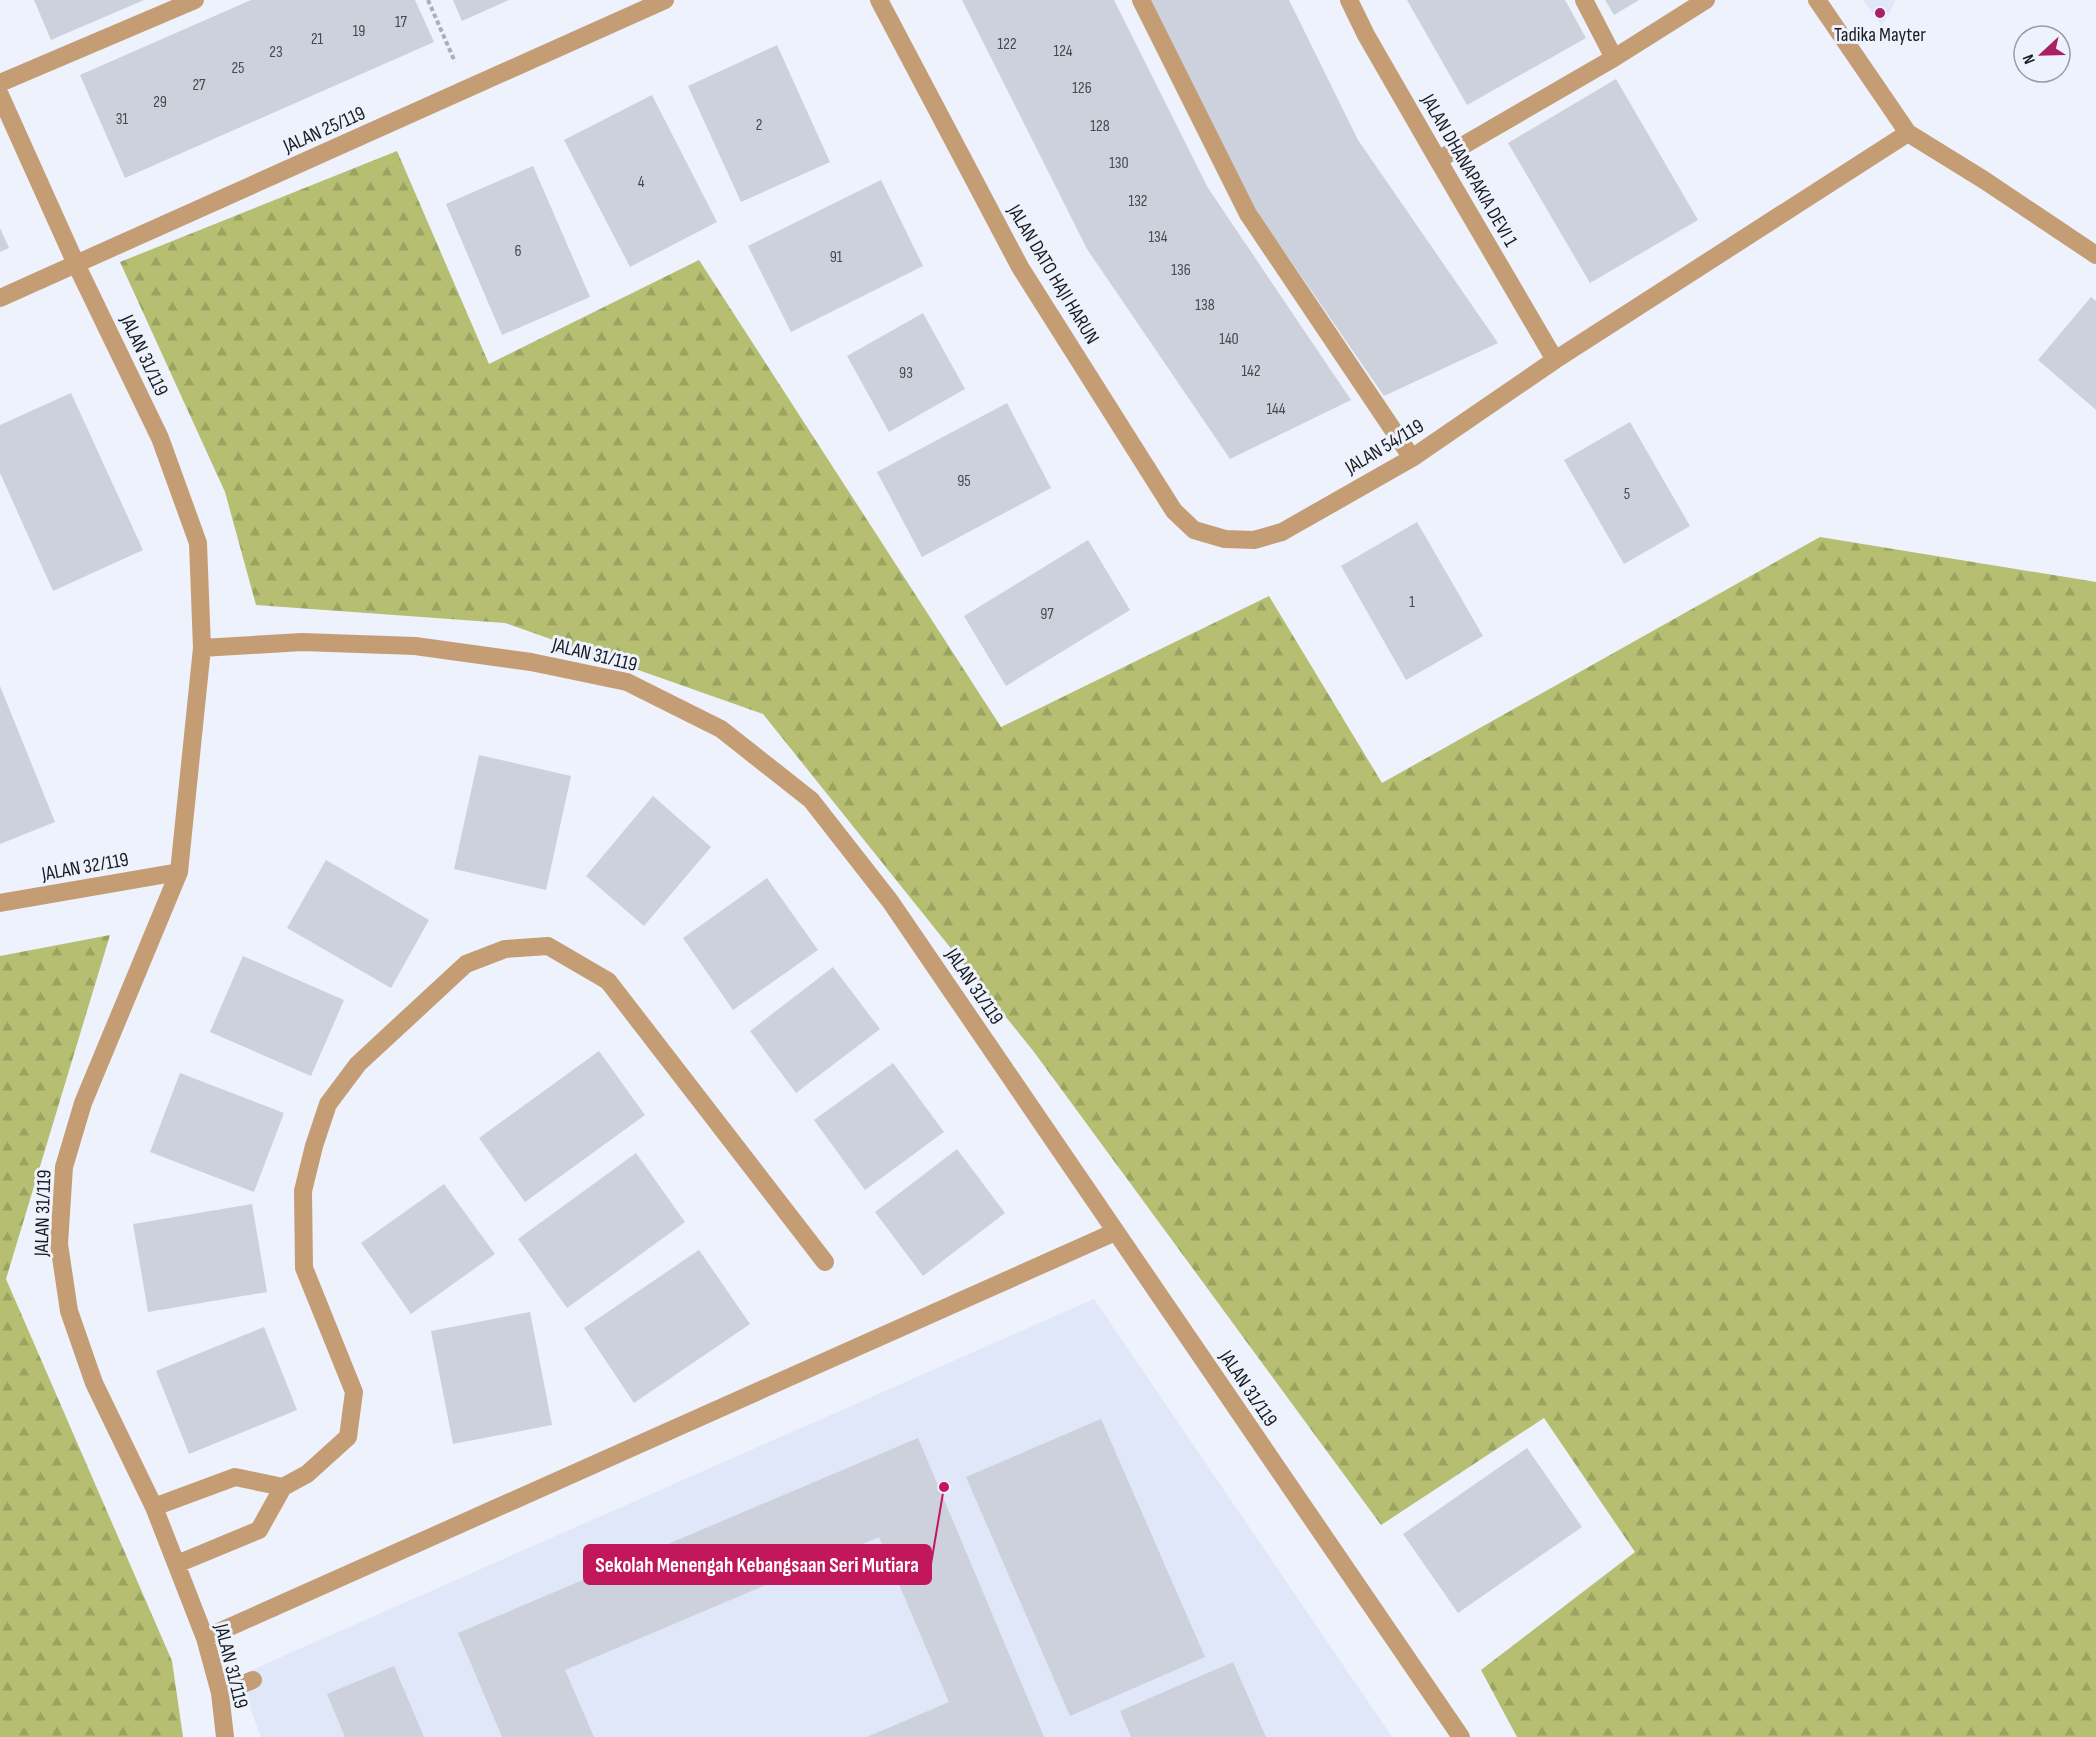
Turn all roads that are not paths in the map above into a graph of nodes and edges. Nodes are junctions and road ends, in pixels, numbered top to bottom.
1 (195, 0) edge
2 (665, 0) edge
3 (879, 0) edge
4 (1141, 0) edge
5 (1349, 0) edge
6 (1584, 0) edge
7 (1706, 0) edge
8 (1817, 0) edge
9 (1614, 58) junction
10 (0, 83) edge
11 (0, 95) edge
12 (1908, 133) junction
13 (1437, 160) junction
14 (2096, 255) edge
15 (76, 264) junction
16 (0, 298) edge
17 (1555, 360) junction
18 (1412, 458) junction
19 (1225, 539) joint
20 (202, 648) junction
21 (179, 873) junction
22 (0, 903) edge
23 (1114, 1232) junction
24 (825, 1262) dead end
25 (283, 1487) junction
26 (154, 1507) junction
27 (177, 1564) junction
28 (205, 1638) junction
29 (253, 1680) dead end
30 (219, 1693) junction
31 (225, 1737) edge
32 (1461, 1737) edge

1 - 10 street
2 - 15 street, JALAN 25/119
3 - 19 street, JALAN DATO HAJI HARUN
4 - 18 street
5 - 13 street, JALAN DHANAPAKIA DEVI 1
6 - 9 street
7 - 9 street
8 - 12 street
9 - 13 street
11 - 15 street, JALAN 31/119
12 - 14 street
12 - 17 street, JALAN 54/119
13 - 17 street, JALAN DHANAPAKIA DEVI 1
15 - 16 street, JALAN 25/119
15 - 20 street, JALAN 31/119
17 - 18 street, JALAN 54/119
18 - 19 street, JALAN 54/119
20 - 21 street, JALAN 31/119
20 - 23 street, JALAN 31/119
21 - 22 street, JALAN 32/119
21 - 26 street, JALAN 31/119
23 - 28 street
23 - 32 street, JALAN 31/119
24 - 25 street
25 - 26 street
25 - 27 street
26 - 27 street, JALAN 31/119
27 - 28 street, JALAN 31/119
28 - 30 street, JALAN 31/119
29 - 30 street
30 - 31 street, JALAN 31/119

